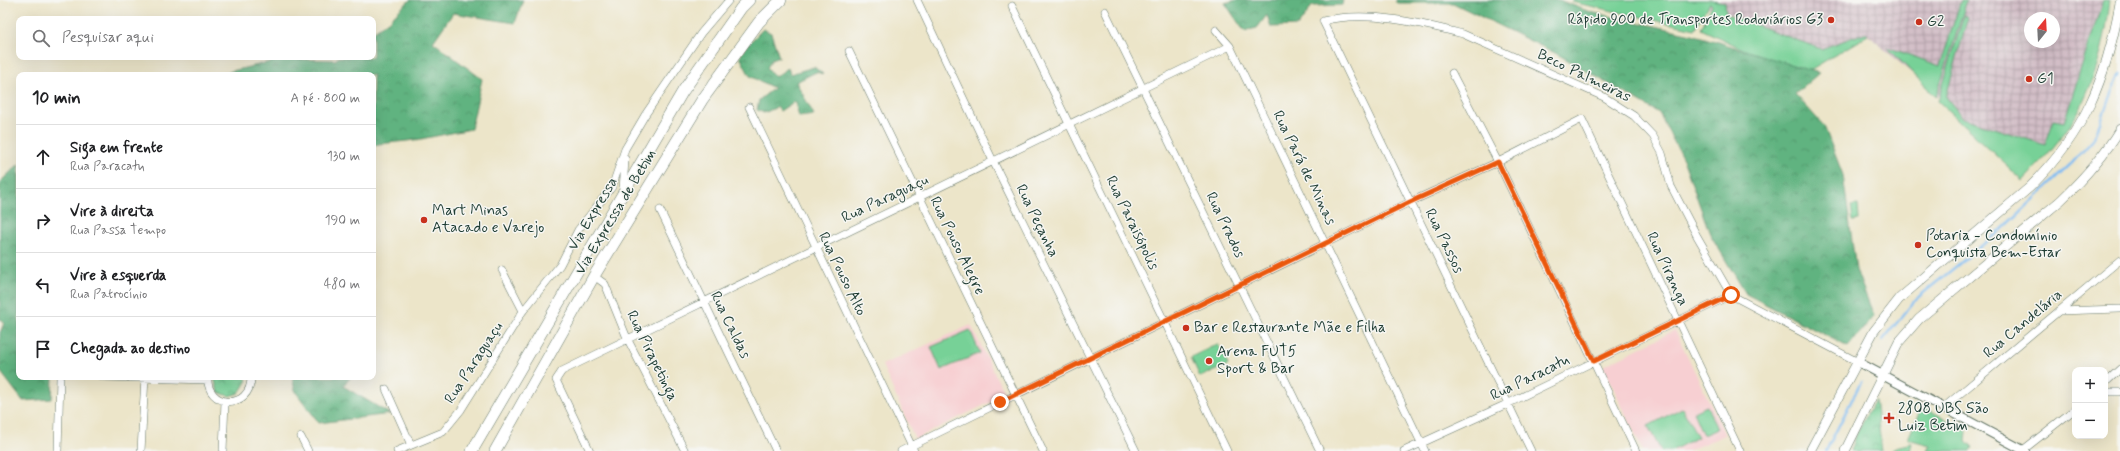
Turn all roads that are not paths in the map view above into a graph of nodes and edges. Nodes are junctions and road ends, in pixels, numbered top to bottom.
1 (729, 0) edge
2 (749, 0) edge
3 (780, 0) edge
4 (918, 0) edge
5 (2120, 3) edge
6 (1012, 6) dead end
7 (1105, 11) dead end
8 (1323, 21) joint
9 (1216, 30) dead end
10 (1230, 46) junction
11 (849, 52) dead end
12 (1452, 74) dead end
13 (1143, 87) junction
14 (749, 107) dead end
15 (1069, 124) junction
16 (2120, 129) edge
17 (2117, 141) edge
18 (625, 149) junction
19 (993, 161) junction
20 (1498, 162) junction
21 (623, 193) junction
22 (920, 198) junction
23 (1410, 202) junction
24 (660, 210) dead end
25 (1326, 244) junction
26 (815, 247) junction
27 (2120, 260) edge
28 (502, 270) dead end
29 (594, 276) junction
30 (1240, 286) junction
31 (1731, 295) junction
32 (704, 302) junction
33 (2120, 309) edge
34 (523, 311) junction
35 (2060, 311) junction
36 (1678, 321) junction
37 (1166, 322) junction
38 (627, 338) junction
39 (1091, 359) junction
40 (1594, 361) junction
41 (1858, 362) junction
42 (2120, 369) edge
43 (1881, 375) junction
44 (60, 380) edge
45 (144, 380) edge
46 (209, 380) edge
47 (252, 380) edge
48 (2108, 380) edge
49 (386, 389) dead end
50 (2108, 392) edge
51 (2120, 392) edge
52 (1015, 394) junction
53 (225, 401) junction
54 (1509, 403) junction
55 (1943, 408) junction
56 (2072, 411) edge
57 (301, 437) dead end
58 (1421, 442) junction
59 (411, 445) junction
60 (472, 449) edge
61 (913, 449) edge
62 (402, 450) edge
63 (58, 451) edge
64 (141, 451) edge
65 (223, 451) edge
66 (308, 451) edge
67 (495, 451) edge
68 (590, 451) edge
69 (685, 451) edge
70 (776, 451) edge
71 (901, 451) edge
72 (1043, 451) edge
73 (1136, 451) edge
74 (1227, 451) edge
75 (1320, 451) edge
76 (1404, 451) edge
77 (1425, 451) edge
78 (1531, 451) edge
79 (1636, 451) edge
80 (1740, 451) edge
81 (1810, 451) edge
82 (1845, 451) edge
83 (2024, 451) edge

1 - 18 street, Rua Paraguaçu
2 - 21 highway, Via Expressa
3 - 29 highway, Via Expressa de Betim
4 - 19 street, Rua Peçanha
5 - 41 main road
6 - 15 street, Rua Paraisópolis
7 - 13 street, Rua Prados
8 - 23 street, Rua Passos
8 - 31 street, Beco Palmeiras
9 - 10 street, Rua Pará de Minas
10 - 13 street, Rua Paraguaçu
10 - 25 street, Rua Pará de Minas
11 - 22 street, Rua Pouso Alegre
12 - 20 street
13 - 15 street, Rua Paraguaçu
13 - 30 street, Rua Prados
14 - 26 street, Rua Pouso Alto
15 - 19 street, Rua Paraguaçu
15 - 37 street, Rua Paraisópolis
16 - 17 main road
17 - 43 main road
18 - 21 street
18 - 34 street, Rua Paraguaçu
19 - 22 street, Rua Paraguaçu
19 - 39 street, Rua Peçanha
20 - 23 street
20 - 36 street, Rua Piranga
20 - 40 street
21 - 60 highway, Via Expressa
22 - 26 street, Rua Paraguaçu
22 - 52 street, Rua Pouso Alegre
23 - 25 street
23 - 54 street, Rua Passos
24 - 32 street, Rua Caldas
25 - 30 street
25 - 58 street, Rua Pará de Minas
26 - 32 street, Rua Paraguaçu
26 - 61 street, Rua Pouso Alto
27 - 35 street, Rua Candelária
28 - 34 street
29 - 38 street, Rua Pirapetinga
29 - 67 highway, Via Expressa de Betim
30 - 37 street
30 - 75 street, Rua Prados
31 - 36 street, Rua Paracatu
31 - 41 street
32 - 38 street, Rua Paraguaçu
32 - 70 street, Rua Caldas
33 - 35 street
34 - 59 street, Rua Paraguaçu
35 - 55 street, Rua Candelária
36 - 40 street, Rua Paracatu
36 - 80 street, Rua Piranga
37 - 39 street
37 - 74 street, Rua Paraisópolis
38 - 68 street, Rua Paraguaçu
38 - 69 street, Rua Pirapetinga
39 - 52 street
39 - 73 street, Rua Peçanha
40 - 54 street, Rua Paracatu
40 - 79 street
41 - 43 street
41 - 81 main road
42 - 48 street
43 - 55 street
43 - 82 main road
44 - 63 street
45 - 64 street
46 - 53 street
47 - 53 street
49 - 59 street
50 - 51 street
52 - 61 street
52 - 72 street, Rua Pouso Alegre
53 - 65 street
54 - 58 street, Rua Paracatu
54 - 78 street, Rua Passos
55 - 83 street
56 - 83 street
57 - 66 street
58 - 76 street, Rua Paracatu
58 - 77 street, Rua Pará de Minas
59 - 62 street, Rua Paraguaçu
61 - 71 street

